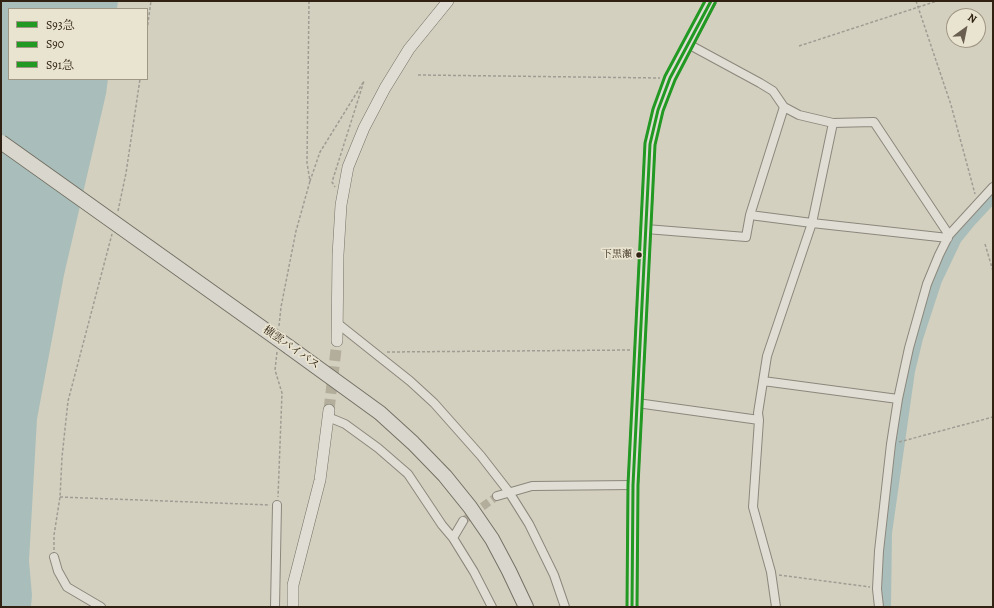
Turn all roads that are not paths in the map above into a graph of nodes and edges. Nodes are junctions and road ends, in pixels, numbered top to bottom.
1 (448, 1) edge
2 (711, 1) edge
3 (688, 44) junction
4 (784, 107) junction
5 (833, 123) junction
6 (1, 142) edge
7 (993, 187) edge
8 (750, 215) junction
9 (812, 224) junction
10 (646, 229) junction
11 (948, 236) junction
12 (337, 323) junction
13 (336, 341) tunnel mouth
14 (763, 381) junction
15 (898, 399) junction
16 (637, 403) junction
17 (328, 414) joint
18 (759, 420) junction
19 (633, 485) junction
20 (509, 492) junction
21 (497, 496) tunnel mouth
22 (277, 505) road end
23 (463, 521) tunnel mouth
24 (453, 538) junction
25 (54, 557) road end
26 (101, 607) edge
27 (276, 607) edge
28 (293, 607) edge
29 (492, 607) edge
30 (526, 607) edge
31 (565, 607) edge
32 (632, 607) edge
33 (776, 607) edge
34 (879, 607) edge

1 - 12 main road
2 - 3 main road
3 - 4 street
3 - 10 main road
4 - 5 street
4 - 8 street
5 - 9 street
5 - 11 street
6 - 30 highway, 横雲バイパス, bridge
7 - 11 street
8 - 9 street
8 - 10 street
9 - 11 street
9 - 14 street
10 - 16 main road
11 - 15 street
12 - 13 main road
12 - 20 street
14 - 15 street
14 - 18 street
15 - 34 street
16 - 18 street
16 - 19 main road
17 - 24 street
17 - 28 main road
18 - 33 street
19 - 20 street
19 - 32 main road
20 - 21 street
20 - 31 street
22 - 27 street
23 - 24 street
24 - 29 street
25 - 26 street

